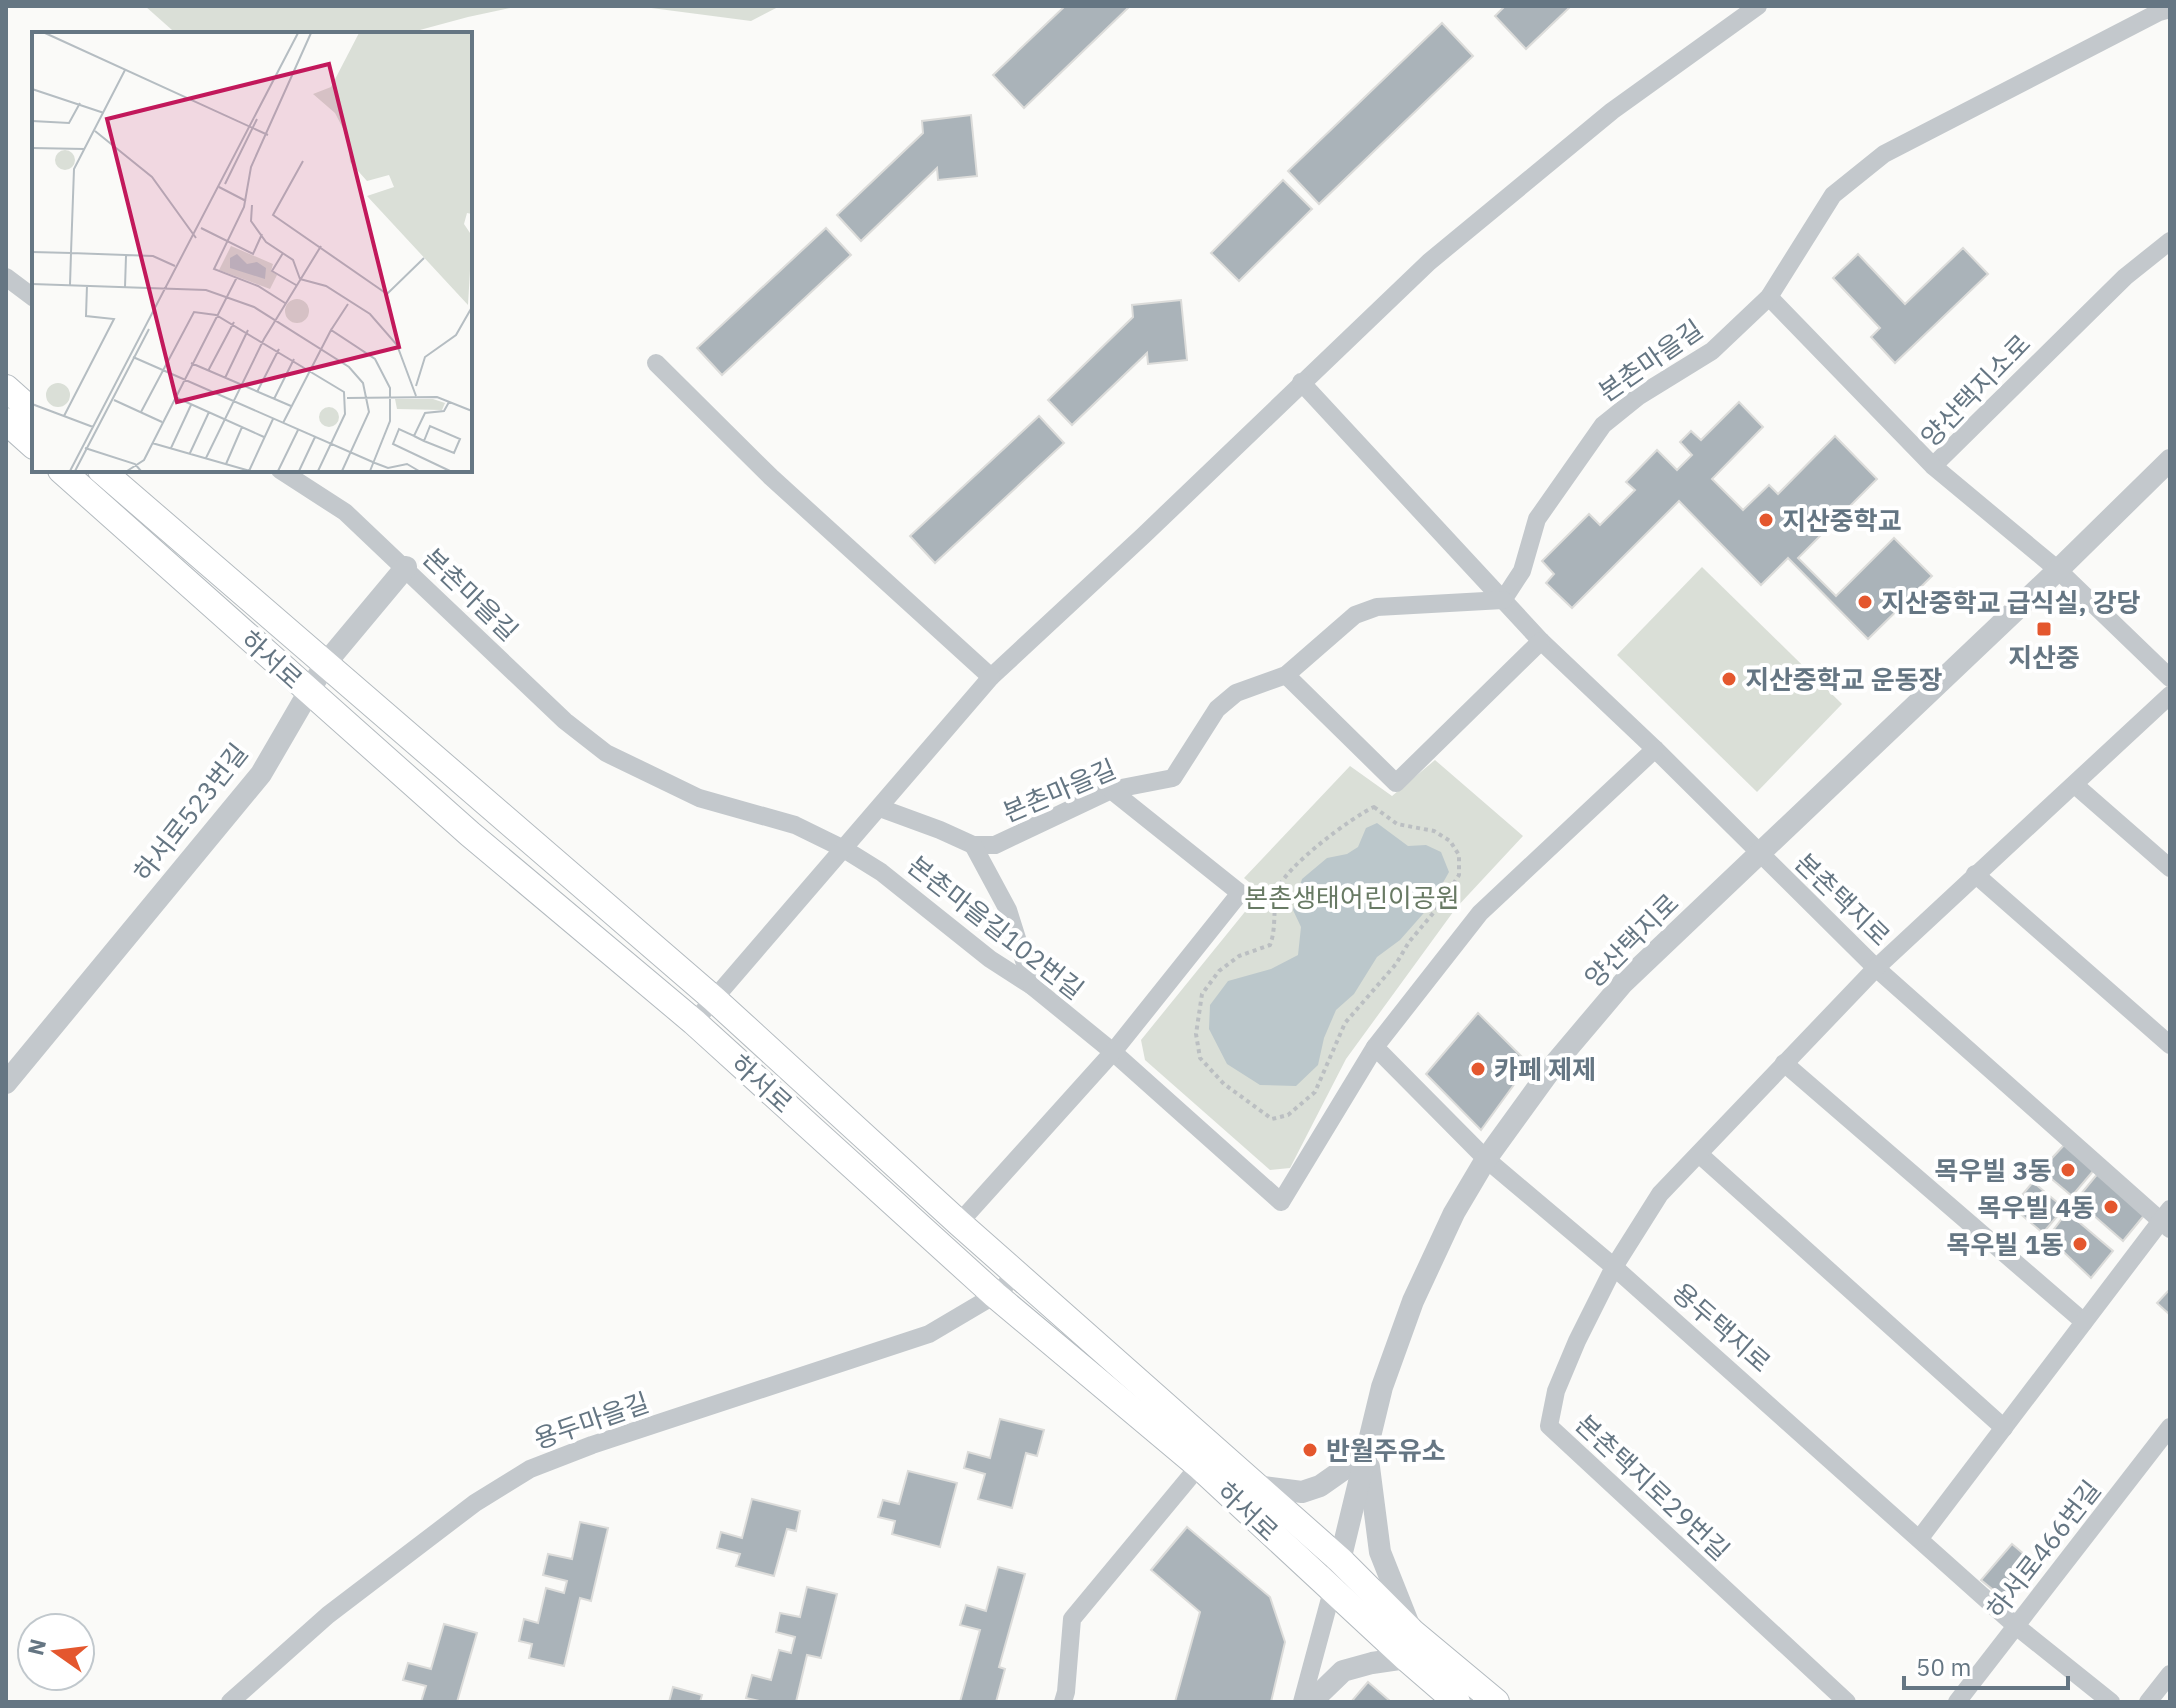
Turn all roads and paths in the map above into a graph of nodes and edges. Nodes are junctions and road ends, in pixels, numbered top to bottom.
1 (1758, 6) edge
2 (2170, 9) edge
3 (2170, 241) edge
4 (6, 277) edge
5 (32, 296) edge
6 (1769, 297) junction
7 (656, 363) dead end
8 (1301, 382) junction
9 (6, 388) edge
10 (32, 411) edge
11 (6, 421) edge
12 (32, 444) edge
13 (2170, 460) edge
14 (1933, 466) junction
15 (63, 472) edge
16 (103, 472) edge
17 (283, 472) edge
18 (406, 567) junction
19 (2058, 570) junction
20 (1503, 600) junction
21 (1541, 641) junction
22 (325, 664) junction
23 (1286, 675) junction
24 (991, 677) junction
25 (2170, 678) edge
26 (307, 691) junction
27 (2170, 695) edge
28 (1655, 749) junction
29 (2075, 785) junction
30 (1111, 790) junction
31 (880, 808) junction
32 (973, 845) junction
33 (844, 849) junction
34 (1760, 854) junction
35 (2170, 868) edge
36 (1975, 874) junction
37 (1876, 968) junction
38 (1032, 986) junction
39 (1202, 994) joint
40 (714, 999) junction
41 (694, 1022) junction
42 (2170, 1045) edge
43 (1375, 1047) junction
44 (1113, 1052) junction
45 (1784, 1063) junction
46 (6, 1083) edge
47 (1699, 1154) junction
48 (1486, 1159) junction
49 (2167, 1220) edge
50 (959, 1223) junction
51 (1614, 1267) junction
52 (1017, 1274) junction
53 (995, 1295) junction
54 (2084, 1322) junction
55 (2170, 1427) edge
56 (2004, 1428) junction
57 (1367, 1453) junction
58 (1199, 1466) junction
59 (1255, 1486) junction
60 (1920, 1538) junction
61 (1340, 1560) junction
62 (1332, 1591) junction
63 (2016, 1626) junction
64 (1409, 1645) junction
65 (2170, 1674) edge
66 (230, 1702) edge
67 (1063, 1702) edge
68 (1302, 1702) edge
69 (1311, 1702) edge
70 (1457, 1702) edge
71 (1496, 1702) edge
72 (1847, 1702) edge
73 (1957, 1702) edge
74 (2111, 1702) edge
75 (2148, 1702) edge

1 - 8 street
2 - 6 street, 본촌마을길
3 - 14 street, 양산택지소로
4 - 5 street
6 - 14 street
6 - 20 street, 본촌마을길
7 - 24 street
8 - 20 street, 본촌택지로
8 - 24 street
9 - 10 main road
11 - 12 main road
13 - 19 street, 양산택지로
14 - 19 street, 양산택지소로
15 - 26 main road, 하서로
16 - 22 main road, 하서로
17 - 18 street, 본촌마을길
18 - 22 street, 하서로523번길
18 - 33 street, 본촌마을길
19 - 25 street, 양산택지소로
19 - 34 street, 양산택지로
20 - 21 street, 본촌택지로
20 - 23 street, 본촌마을길
21 - 23 street
21 - 28 street, 본촌택지로
22 - 26 street, 하서로523번길
22 - 40 main road, 하서로
23 - 30 street, 본촌마을길
24 - 31 street
26 - 41 main road, 하서로
26 - 46 street, 하서로523번길
27 - 29 street, 본촌택지로29번길
28 - 34 street, 본촌택지로
28 - 43 street, 본촌마을길102번길
29 - 35 street
29 - 36 street, 본촌택지로29번길
30 - 32 street, 본촌마을길
30 - 44 street
31 - 32 street
31 - 33 street
32 - 38 street
33 - 38 street, 본촌마을길102번길
33 - 40 street
34 - 37 street, 본촌택지로
34 - 48 street, 양산택지로
36 - 37 street, 본촌택지로29번길
36 - 42 street
37 - 45 street, 본촌택지로29번길
37 - 49 street, 본촌택지로
38 - 44 street, 본촌마을길102번길
39 - 39 path
40 - 41 street
40 - 50 main road, 하서로
41 - 53 main road, 하서로
43 - 44 street, 본촌마을길102번길
43 - 48 street, 용두택지로
44 - 50 street
45 - 47 street, 본촌택지로29번길
45 - 54 street
47 - 51 street, 본촌택지로29번길
47 - 56 street
48 - 51 street, 용두택지로
48 - 57 street, 양산택지로
49 - 54 street, 본촌택지로
50 - 52 main road, 하서로
51 - 60 street, 용두택지로
51 - 72 street, 본촌택지로29번길
52 - 53 street, 용두마을길
52 - 59 main road, 하서로
53 - 58 main road, 하서로
53 - 66 street, 용두마을길
54 - 56 street, 본촌택지로
55 - 63 street, 하서로466번길
56 - 60 street
57 - 59 street
57 - 61 street, 양산택지로
57 - 64 street
58 - 62 main road, 하서로
58 - 67 street
59 - 61 main road, 하서로
60 - 63 street, 용두택지로
61 - 62 street, 양산택지로
61 - 64 main road, 하서로
62 - 64 main road, 하서로
62 - 68 street
63 - 73 street, 하서로466번길
63 - 74 street, 용두택지로
64 - 69 street
64 - 70 main road, 하서로
64 - 71 main road, 하서로
65 - 75 street

